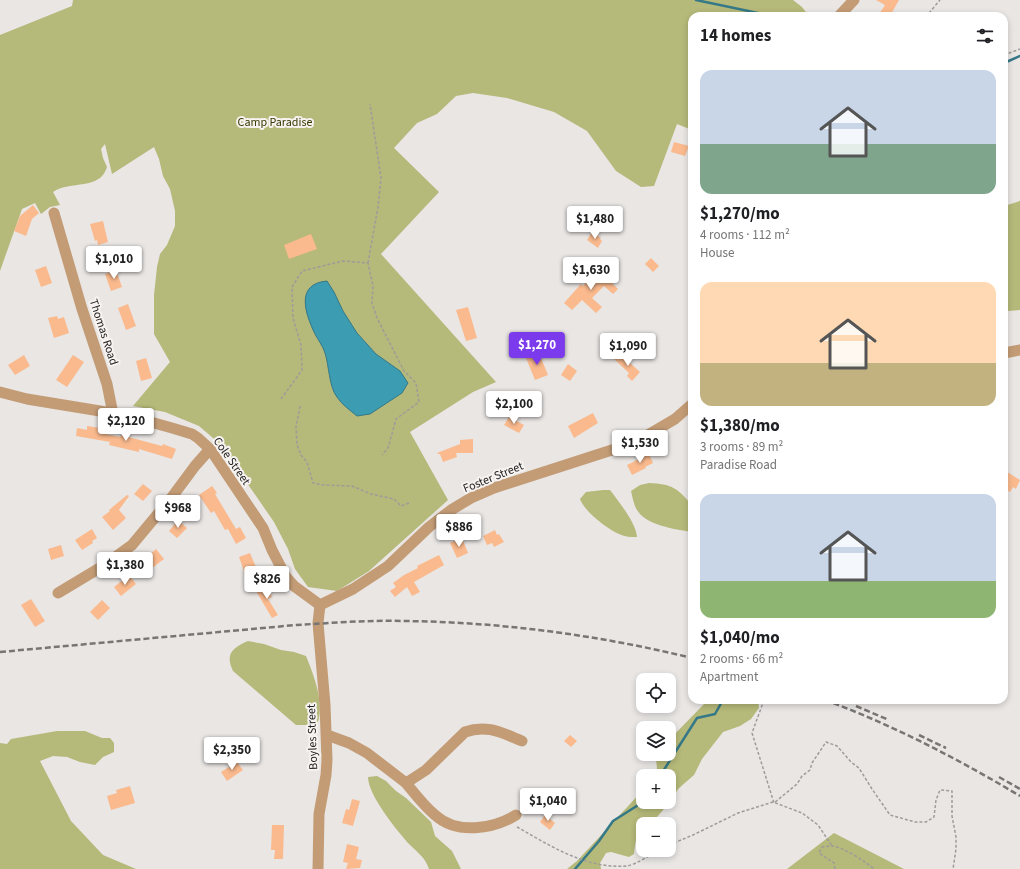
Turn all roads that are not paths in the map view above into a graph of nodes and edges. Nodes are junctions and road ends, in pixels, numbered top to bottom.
1 (854, 0) edge
2 (843, 12) edge
3 (54, 213) dead end
4 (1020, 350) edge
5 (1008, 352) edge
6 (0, 392) edge
7 (688, 408) edge
8 (113, 414) junction
9 (210, 449) junction
10 (58, 593) dead end
11 (320, 605) junction
12 (327, 735) junction
13 (522, 741) dead end
14 (406, 783) junction
15 (511, 818) road end
16 (318, 869) edge

1 - 2 street
3 - 8 street, Thomas Road
4 - 5 street
6 - 8 street, Cole Street
7 - 11 street, Foster Street
8 - 9 street, Cole Street
9 - 10 street
9 - 11 street, Cole Street
11 - 12 street, Boyles Street
12 - 14 street
12 - 16 street, Boyles Street
13 - 14 street
14 - 15 street

